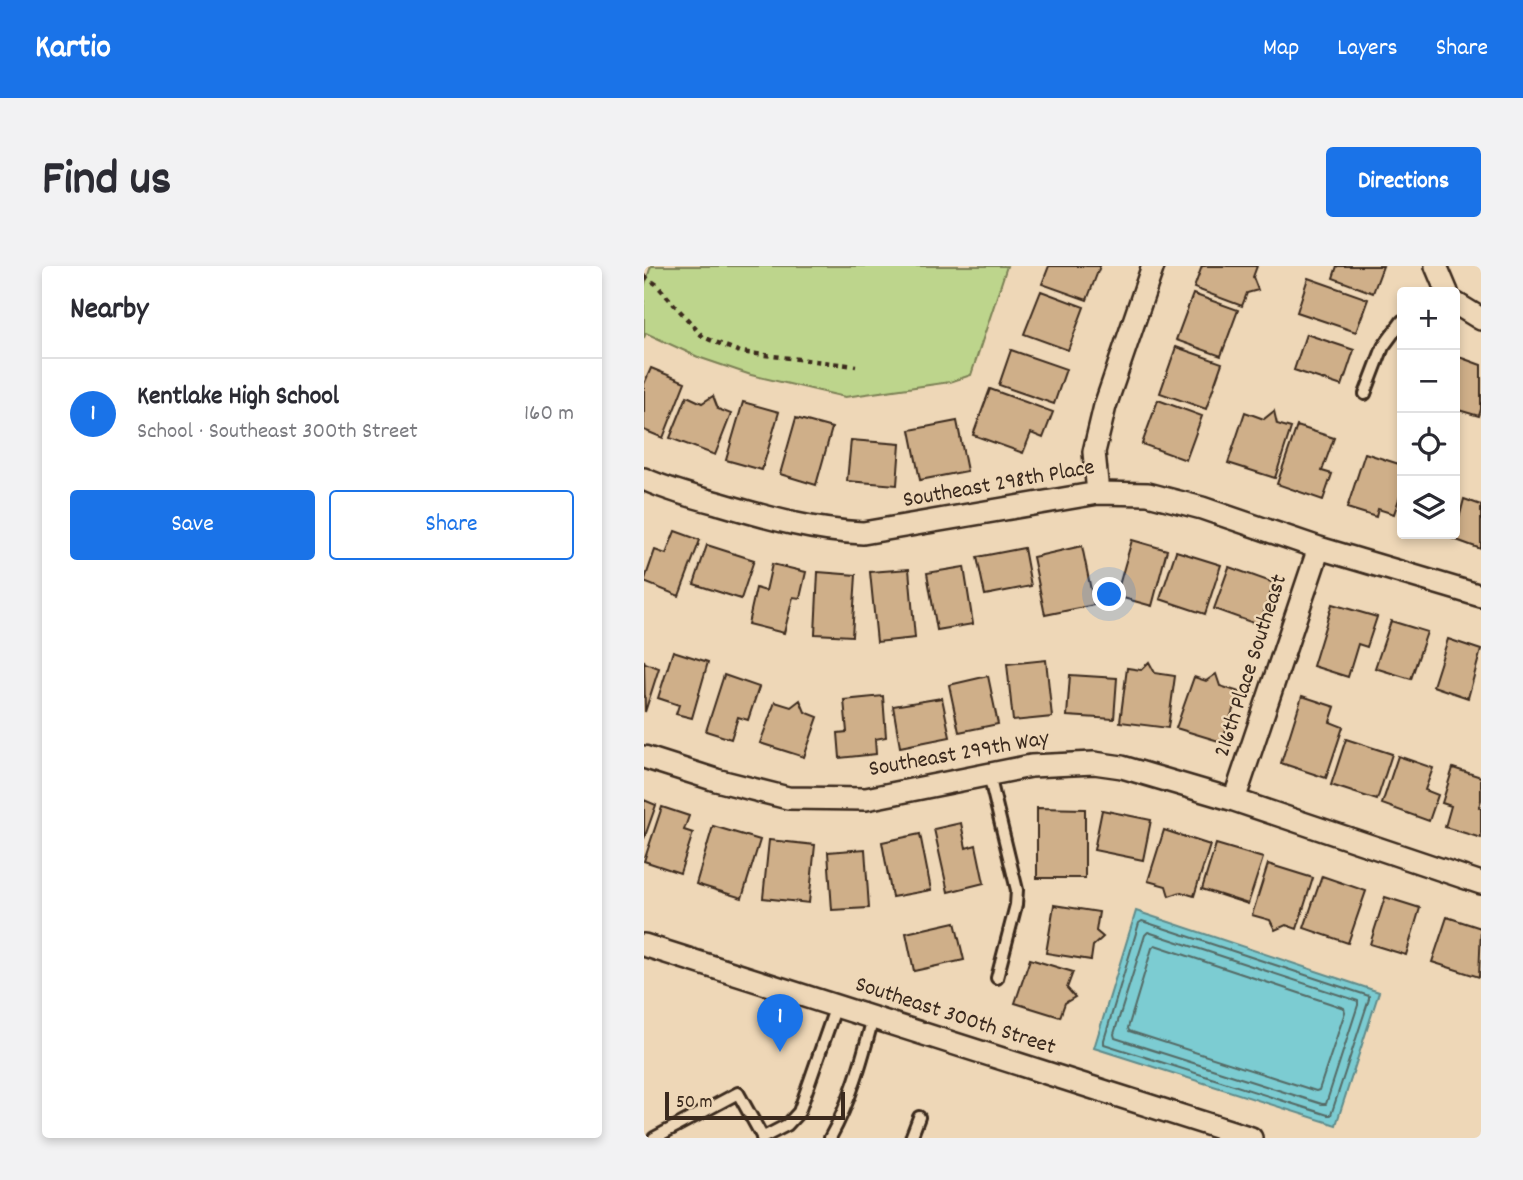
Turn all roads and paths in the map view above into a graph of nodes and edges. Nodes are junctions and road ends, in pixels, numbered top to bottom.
1 (1153, 266) edge
2 (644, 276) edge
3 (1460, 306) edge
4 (1481, 319) edge
5 (1397, 328) edge
6 (856, 366) dead end
7 (1364, 394) dead end
8 (644, 478) edge
9 (1098, 492) junction
10 (1319, 548) junction
11 (1481, 596) edge
12 (644, 757) edge
13 (989, 775) junction
14 (1234, 800) junction
15 (1481, 883) edge
16 (644, 945) edge
17 (997, 978) dead end
18 (836, 1006) junction
19 (873, 1018) junction
20 (919, 1117) dead end
21 (654, 1138) edge
22 (762, 1138) edge
23 (830, 1138) edge
24 (911, 1138) edge
25 (1251, 1138) edge

1 - 9 street
2 - 6 path
3 - 4 street
5 - 7 lane
8 - 9 street, Southeast 298th Place
9 - 10 street, Southeast 298th Place
10 - 11 street, Southeast 298th Place
10 - 14 street, 216th Place Southeast
12 - 13 street, Southeast 299th Way
13 - 14 street, Southeast 299th Way
13 - 17 lane
14 - 15 street, Southeast 299th Way
16 - 18 street, Southeast 300th Street
18 - 19 street, Southeast 300th Street
18 - 22 lane
19 - 23 lane
19 - 25 street, Southeast 300th Street
20 - 24 lane
21 - 22 lane

